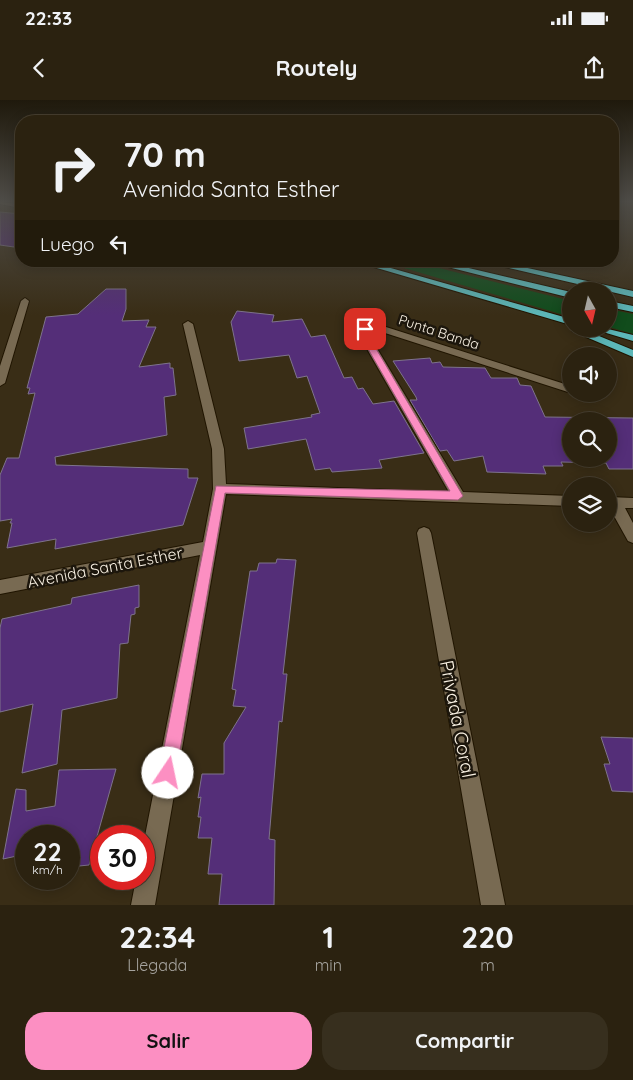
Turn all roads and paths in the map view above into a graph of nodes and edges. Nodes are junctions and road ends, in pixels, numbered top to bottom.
1 (378, 267) edge
2 (453, 267) edge
3 (510, 267) edge
4 (562, 293) edge
5 (633, 294) edge
6 (25, 301) dead end
7 (618, 306) edge
8 (633, 310) edge
9 (539, 313) junction
10 (562, 319) edge
11 (562, 323) edge
12 (188, 324) dead end
13 (618, 334) edge
14 (596, 338) edge
15 (633, 338) edge
16 (633, 354) edge
17 (0, 383) edge
18 (562, 387) edge
19 (220, 489) junction
20 (458, 496) junction
21 (562, 501) edge
22 (617, 503) edge
23 (633, 503) edge
24 (617, 511) edge
25 (424, 533) dead end
26 (633, 537) edge
27 (210, 547) junction
28 (0, 587) edge
29 (143, 905) edge
30 (494, 905) edge

1 - 9 highway
2 - 4 highway
3 - 5 highway
6 - 17 street
7 - 8 highway
9 - 10 highway
9 - 11 highway
12 - 19 street
13 - 15 highway
14 - 16 highway
18 - 20 street, Punta Banda
19 - 20 street
19 - 27 street
20 - 21 street
22 - 23 street
24 - 26 street
25 - 30 street, Privada Coral
27 - 28 street, Avenida Santa Esther
27 - 29 street

